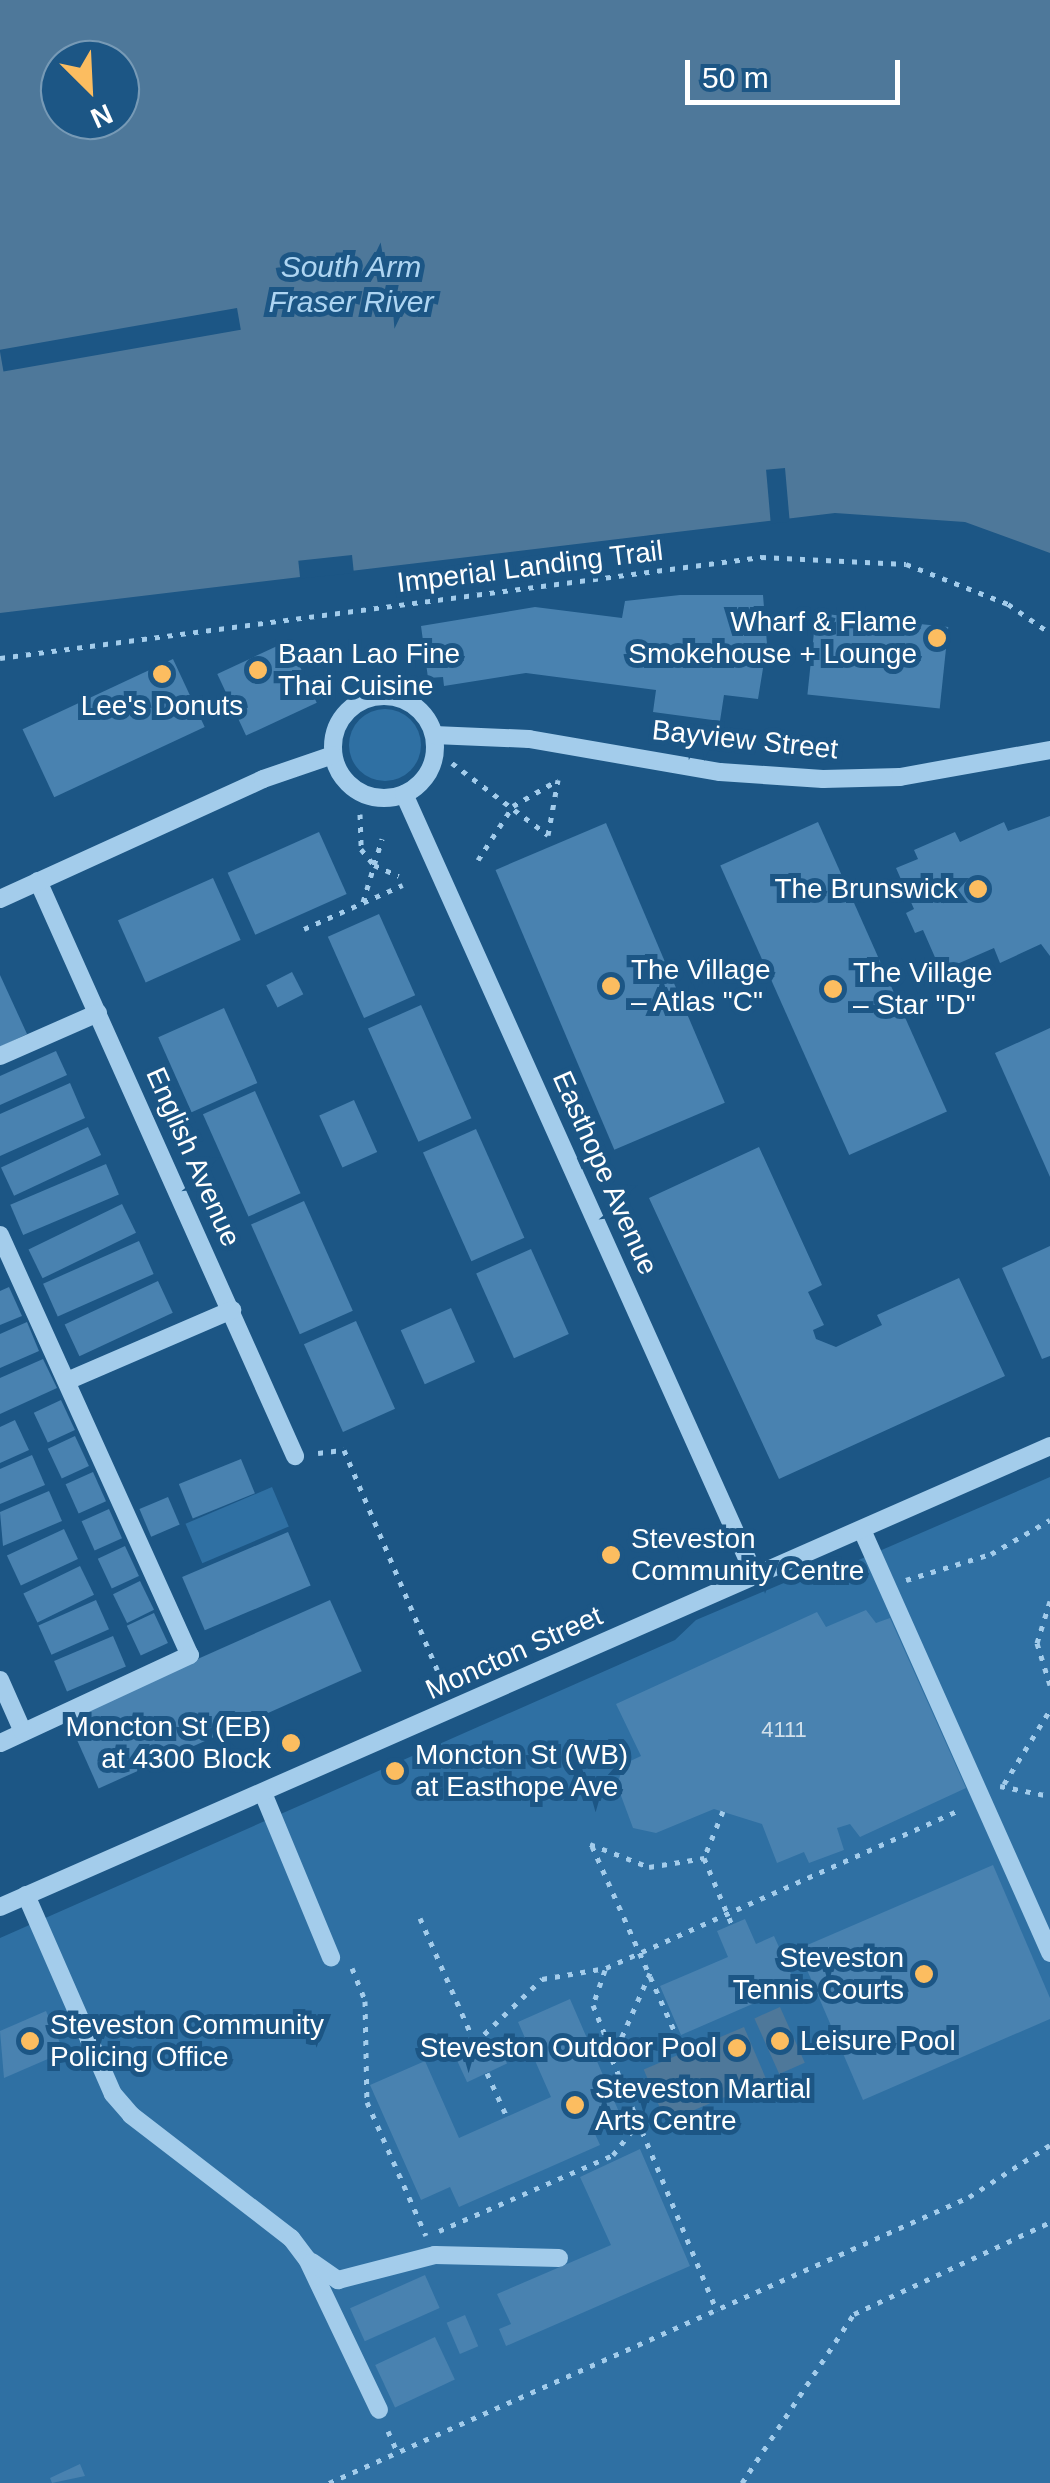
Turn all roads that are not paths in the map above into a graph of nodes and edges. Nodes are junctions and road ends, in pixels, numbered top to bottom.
1 (434, 735) junction
2 (1050, 750) edge
3 (333, 755) junction
4 (404, 794) junction
5 (38, 882) junction
6 (0, 899) edge
7 (98, 1013) junction
8 (0, 1056) edge
9 (0, 1234) edge
10 (232, 1310) junction
11 (67, 1381) junction
12 (1050, 1446) edge
13 (295, 1456) road end
14 (862, 1530) junction
15 (754, 1576) junction
16 (0, 1680) edge
17 (23, 1732) junction
18 (0, 1743) edge
19 (263, 1793) junction
20 (26, 1896) junction
21 (0, 1907) edge
22 (1050, 1953) edge
23 (338, 1954) road end
24 (559, 2258) dead end
25 (308, 2259) junction
26 (379, 2410) dead end

1 - 2 street, Bayview Street
1 - 3 street
1 - 4 street
3 - 4 street
3 - 5 street
4 - 15 street, Easthope Avenue
5 - 6 street
5 - 7 street, English Avenue
7 - 8 street
7 - 10 street, English Avenue
9 - 11 street
10 - 11 street
10 - 13 street, English Avenue
11 - 17 street
12 - 14 street, Moncton Street
14 - 15 street, Moncton Street
14 - 22 street
15 - 19 street, Moncton Street
16 - 17 street
17 - 18 street
19 - 20 street, Moncton Street
19 - 23 street
20 - 21 street, Moncton Street
20 - 25 street
24 - 25 street
25 - 26 street

